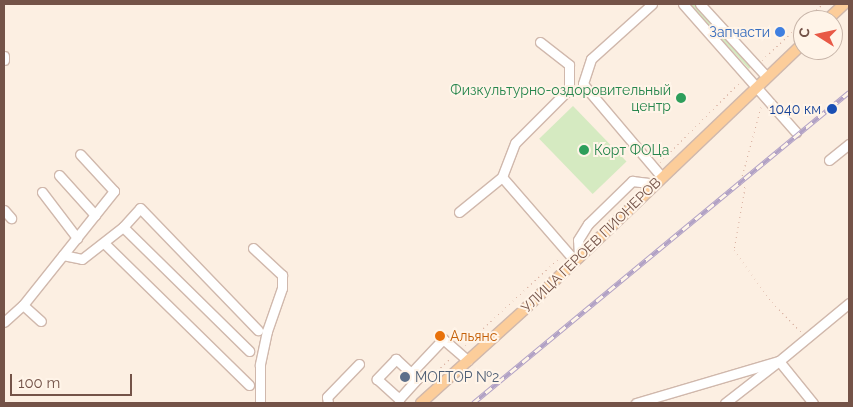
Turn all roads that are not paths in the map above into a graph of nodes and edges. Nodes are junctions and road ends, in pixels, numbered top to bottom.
1 (652, 4) edge
2 (683, 4) edge
3 (700, 4) edge
4 (540, 42) dead end
5 (793, 52) edge
6 (4, 56) edge
7 (4, 60) edge
8 (767, 77) junction
9 (756, 88) junction
10 (796, 132) dead end
11 (849, 144) edge
12 (80, 154) dead end
13 (830, 160) dead end
14 (59, 175) dead end
15 (502, 177) junction
16 (659, 180) junction
17 (42, 192) dead end
18 (4, 210) edge
19 (459, 212) dead end
20 (95, 215) junction
21 (11, 218) dead end
22 (123, 227) junction
23 (77, 238) junction
24 (104, 243) junction
25 (253, 248) dead end
26 (63, 255) junction
27 (577, 259) junction
28 (849, 303) edge
29 (23, 305) junction
30 (41, 321) dead end
31 (4, 322) edge
32 (258, 330) dead end
33 (249, 351) dead end
34 (468, 361) junction
35 (779, 361) junction
36 (359, 364) dead end
37 (411, 373) junction
38 (249, 385) dead end
39 (260, 403) edge
40 (328, 403) edge
41 (421, 403) edge
42 (636, 403) edge
43 (725, 403) edge
44 (813, 403) edge

1 - 16 street
2 - 9 street
3 - 8 street
4 - 15 street
5 - 8 main road, УЛИЦА ГЕРОЕВ ПИОНЕРОВ
6 - 7 street
8 - 9 main road, УЛИЦА ГЕРОЕВ ПИОНЕРОВ
9 - 10 street
9 - 16 main road, УЛИЦА ГЕРОЕВ ПИОНЕРОВ
11 - 13 street
12 - 20 street
14 - 20 street
15 - 19 street
15 - 27 street
16 - 27 main road, УЛИЦА ГЕРОЕВ ПИОНЕРОВ
16 - 27 street
17 - 23 street
18 - 21 street
20 - 23 street
22 - 24 street
22 - 32 street
22 - 33 street
23 - 26 street
24 - 26 street
24 - 38 street
25 - 39 street
26 - 29 street
27 - 34 main road, УЛИЦА ГЕРОЕВ ПИОНЕРОВ
28 - 35 street
29 - 30 street
29 - 31 street
34 - 37 street
34 - 41 main road, УЛИЦА ГЕРОЕВ ПИОНЕРОВ
35 - 42 street
35 - 43 street
35 - 44 street
36 - 40 street
37 - 37 street

